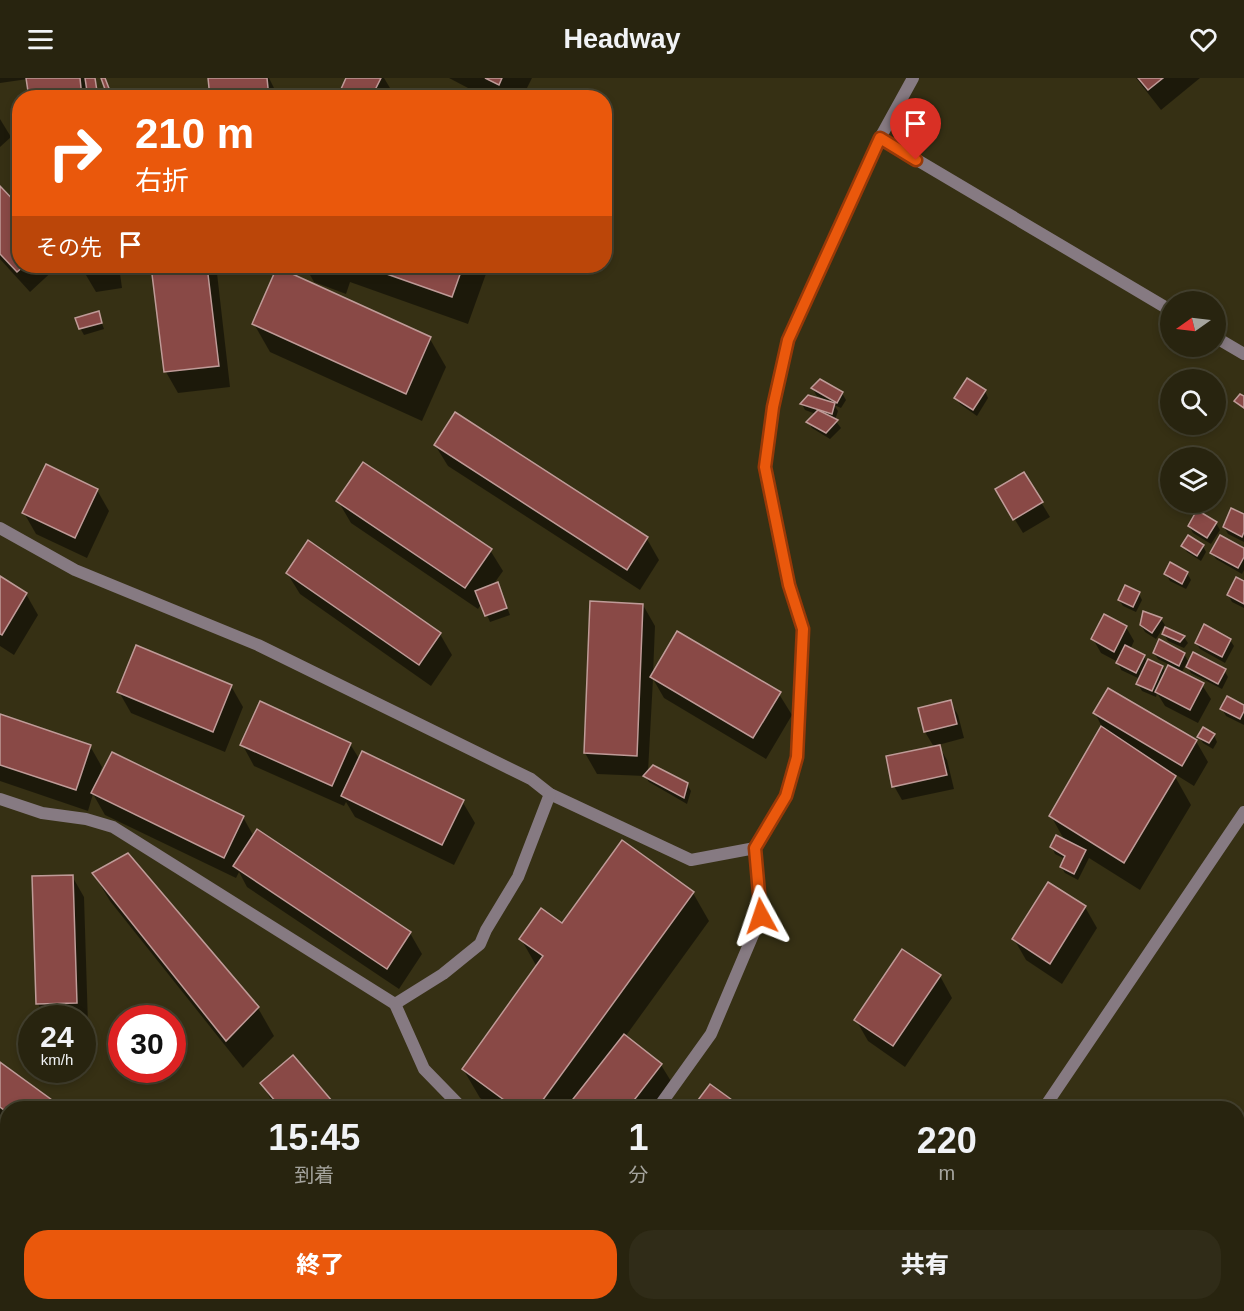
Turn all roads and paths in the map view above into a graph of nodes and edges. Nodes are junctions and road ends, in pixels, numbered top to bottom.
1 (913, 78) edge
2 (880, 138) junction
3 (1160, 304) edge
4 (1226, 343) edge
5 (1244, 354) edge
6 (0, 528) edge
7 (550, 794) junction
8 (0, 799) edge
9 (1244, 812) edge
10 (755, 848) junction
11 (395, 1004) junction
12 (455, 1101) edge
13 (663, 1101) edge
14 (1049, 1101) edge

1 - 2 street
2 - 3 street
2 - 10 street
4 - 5 street
6 - 7 street
7 - 10 street
7 - 11 street
8 - 11 street
9 - 14 street
10 - 13 street
11 - 12 street

